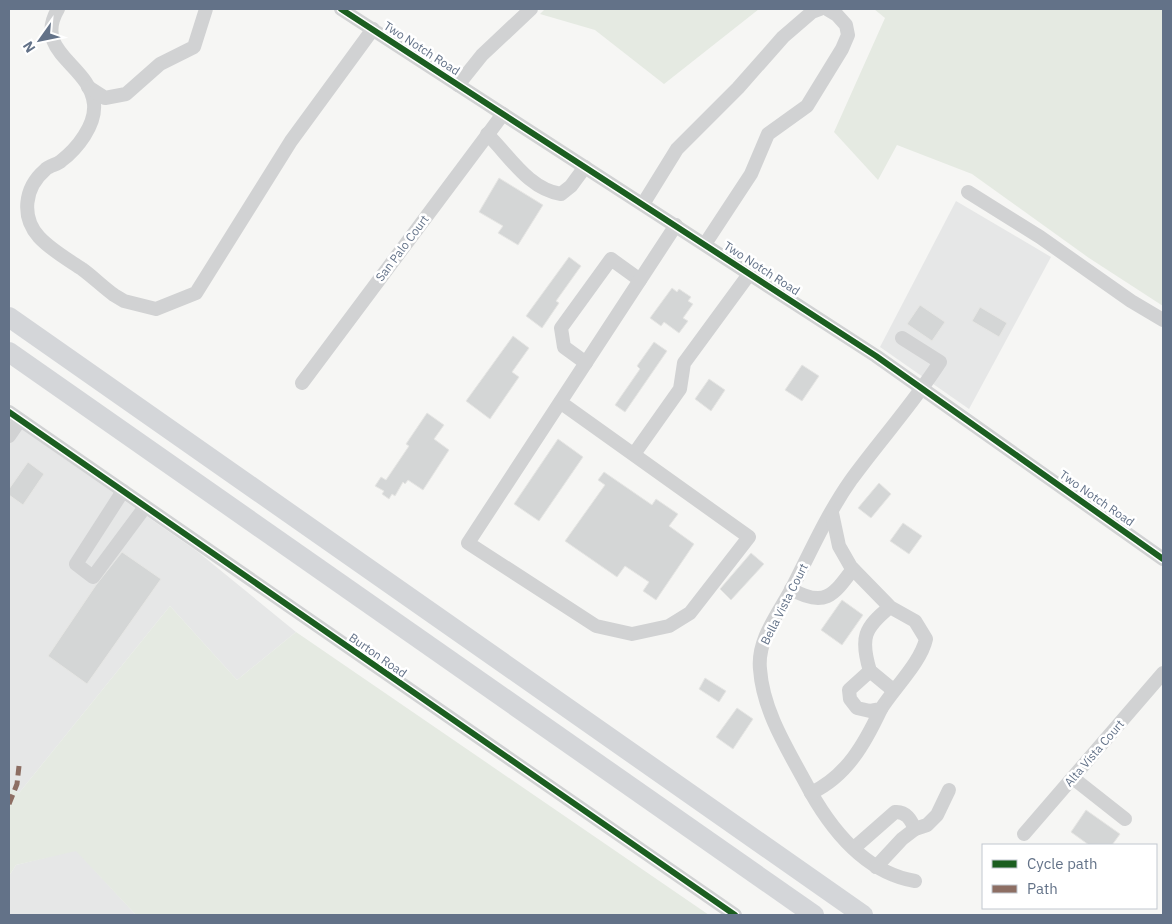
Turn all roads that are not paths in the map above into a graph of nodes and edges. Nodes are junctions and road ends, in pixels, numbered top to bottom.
1 (58, 9) edge
2 (206, 9) edge
3 (341, 9) edge
4 (530, 9) edge
5 (820, 9) edge
6 (827, 9) edge
7 (373, 30) junction
8 (458, 85) junction
9 (88, 87) junction
10 (503, 114) junction
11 (488, 134) junction
12 (585, 167) junction
13 (968, 192) dead end
14 (643, 204) junction
15 (676, 225) junction
16 (705, 244) junction
17 (750, 273) junction
18 (640, 280) junction
19 (9, 317) edge
20 (1163, 320) edge
21 (902, 338) dead end
22 (9, 352) edge
23 (586, 363) junction
24 (302, 383) dead end
25 (923, 389) junction
26 (560, 402) junction
27 (14, 416) edge
28 (9, 436) edge
29 (634, 454) junction
30 (123, 491) junction
31 (145, 507) junction
32 (832, 513) junction
33 (1163, 559) edge
34 (853, 569) junction
35 (791, 589) junction
36 (890, 607) junction
37 (870, 671) junction
38 (1163, 672) edge
39 (893, 690) junction
40 (881, 709) junction
41 (1073, 778) junction
42 (949, 790) dead end
43 (812, 793) junction
44 (1124, 819) dead end
45 (915, 829) junction
46 (1024, 834) dead end
47 (854, 848) junction
48 (876, 867) junction
49 (916, 881) dead end
50 (735, 915) edge
51 (814, 915) edge
52 (863, 915) edge

1 - 9 street
2 - 9 street
3 - 7 street, Two Notch Road
4 - 8 street
5 - 14 street
6 - 16 street
7 - 8 street, Two Notch Road
7 - 9 street
8 - 10 street, Two Notch Road
10 - 11 street, San Palo Court
10 - 12 street, Two Notch Road
11 - 12 street
11 - 24 street, San Palo Court
12 - 14 street, Two Notch Road
13 - 20 street
14 - 15 street, Two Notch Road
15 - 16 street, Two Notch Road
15 - 18 street
16 - 17 street, Two Notch Road
17 - 25 street, Two Notch Road
17 - 29 street
18 - 23 street
18 - 23 street
19 - 52 highway
21 - 25 street, Bella Vista Court
22 - 51 highway
23 - 26 street
25 - 32 street, Bella Vista Court
25 - 33 street, Two Notch Road
26 - 29 street
26 - 29 street
27 - 28 street
27 - 30 street, Burton Road
30 - 31 street, Burton Road
30 - 31 street
31 - 50 street, Burton Road
32 - 34 street
32 - 35 street, Bella Vista Court
34 - 35 street
34 - 36 street
35 - 43 street, Bella Vista Court
36 - 37 street
36 - 39 street
37 - 39 street
37 - 40 street
38 - 41 street, Alta Vista Court
39 - 40 street
40 - 43 street
41 - 44 street
41 - 46 street, Alta Vista Court
42 - 45 street
43 - 47 street, Bella Vista Court
45 - 47 street
45 - 48 street
47 - 48 street, Bella Vista Court
48 - 49 street, Bella Vista Court

